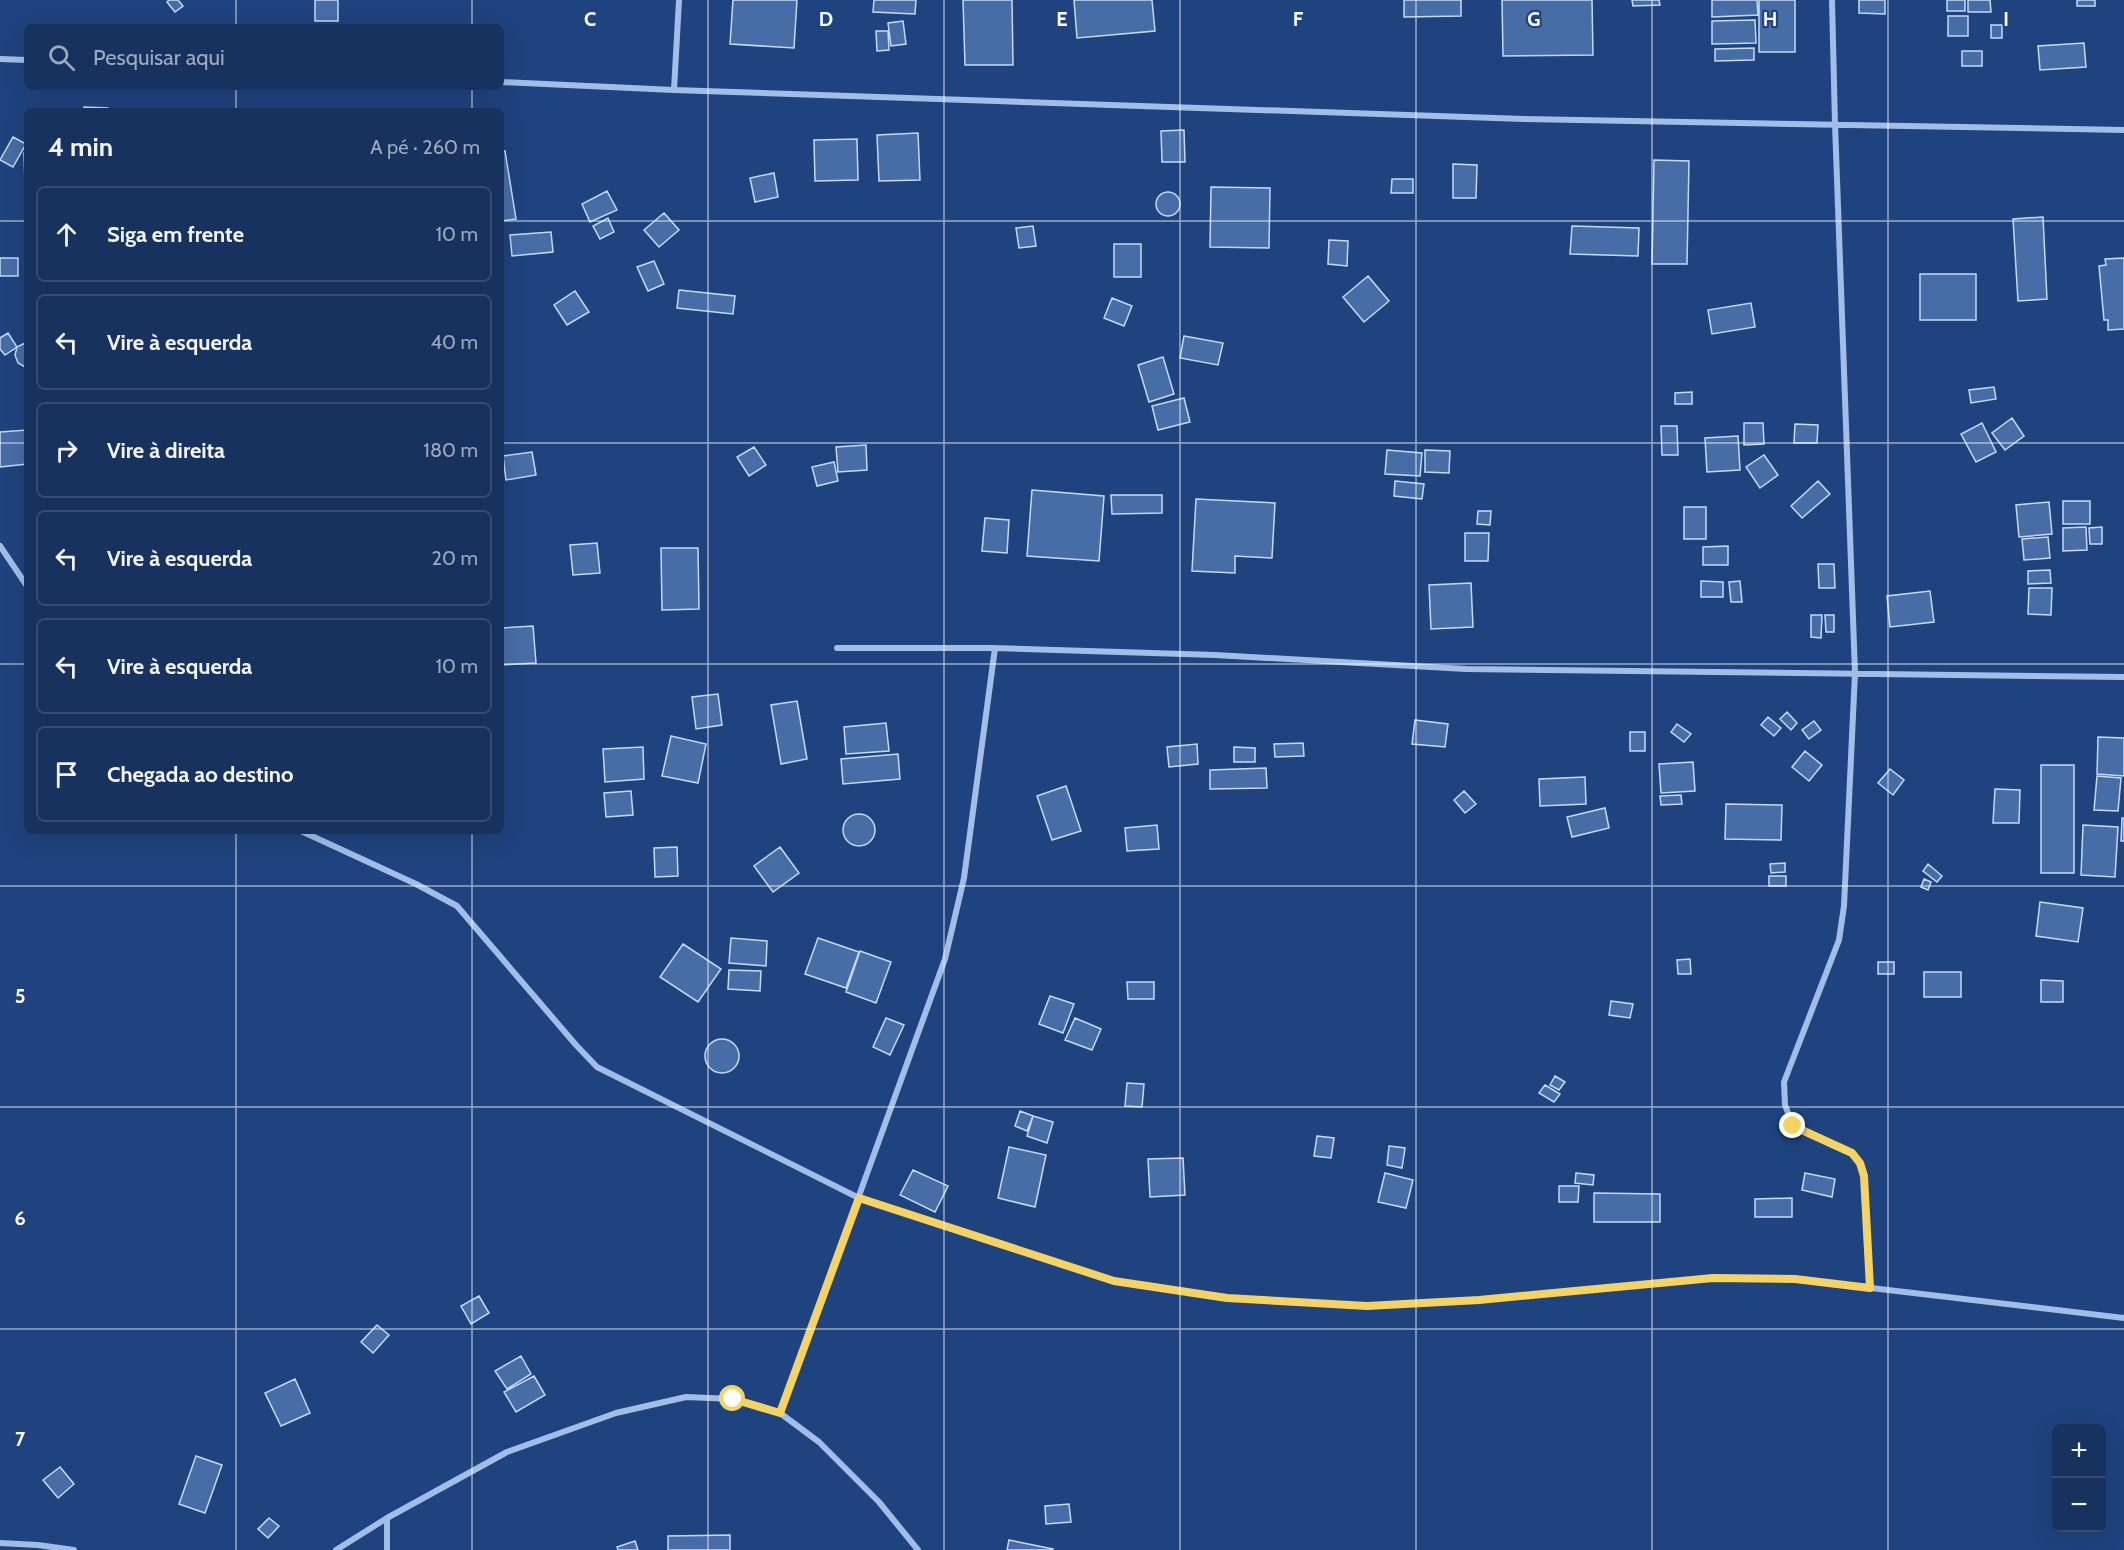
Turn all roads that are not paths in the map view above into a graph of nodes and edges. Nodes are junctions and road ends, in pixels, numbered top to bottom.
1 (679, 0) edge
2 (1832, 0) edge
3 (0, 59) edge
4 (24, 60) edge
5 (504, 82) edge
6 (674, 90) junction
7 (1835, 124) junction
8 (2124, 130) edge
9 (0, 546) edge
10 (24, 582) edge
11 (837, 648) dead end
12 (995, 648) junction
13 (1855, 673) junction
14 (2124, 677) edge
15 (308, 834) edge
16 (859, 1198) junction
17 (1870, 1288) junction
18 (2124, 1318) edge
19 (780, 1413) junction
20 (387, 1518) junction
21 (0, 1543) edge
22 (74, 1550) edge
23 (336, 1550) edge
24 (387, 1550) edge
25 (918, 1550) edge

1 - 6 street
2 - 7 street
3 - 4 street
5 - 6 street
6 - 7 street
7 - 8 street
7 - 13 street
9 - 10 street
11 - 12 street
12 - 13 street
12 - 16 street
13 - 14 street
13 - 17 street
15 - 16 street
16 - 17 street
16 - 19 street
17 - 18 street
19 - 20 street
19 - 25 street
20 - 23 street
20 - 24 street
21 - 22 street

